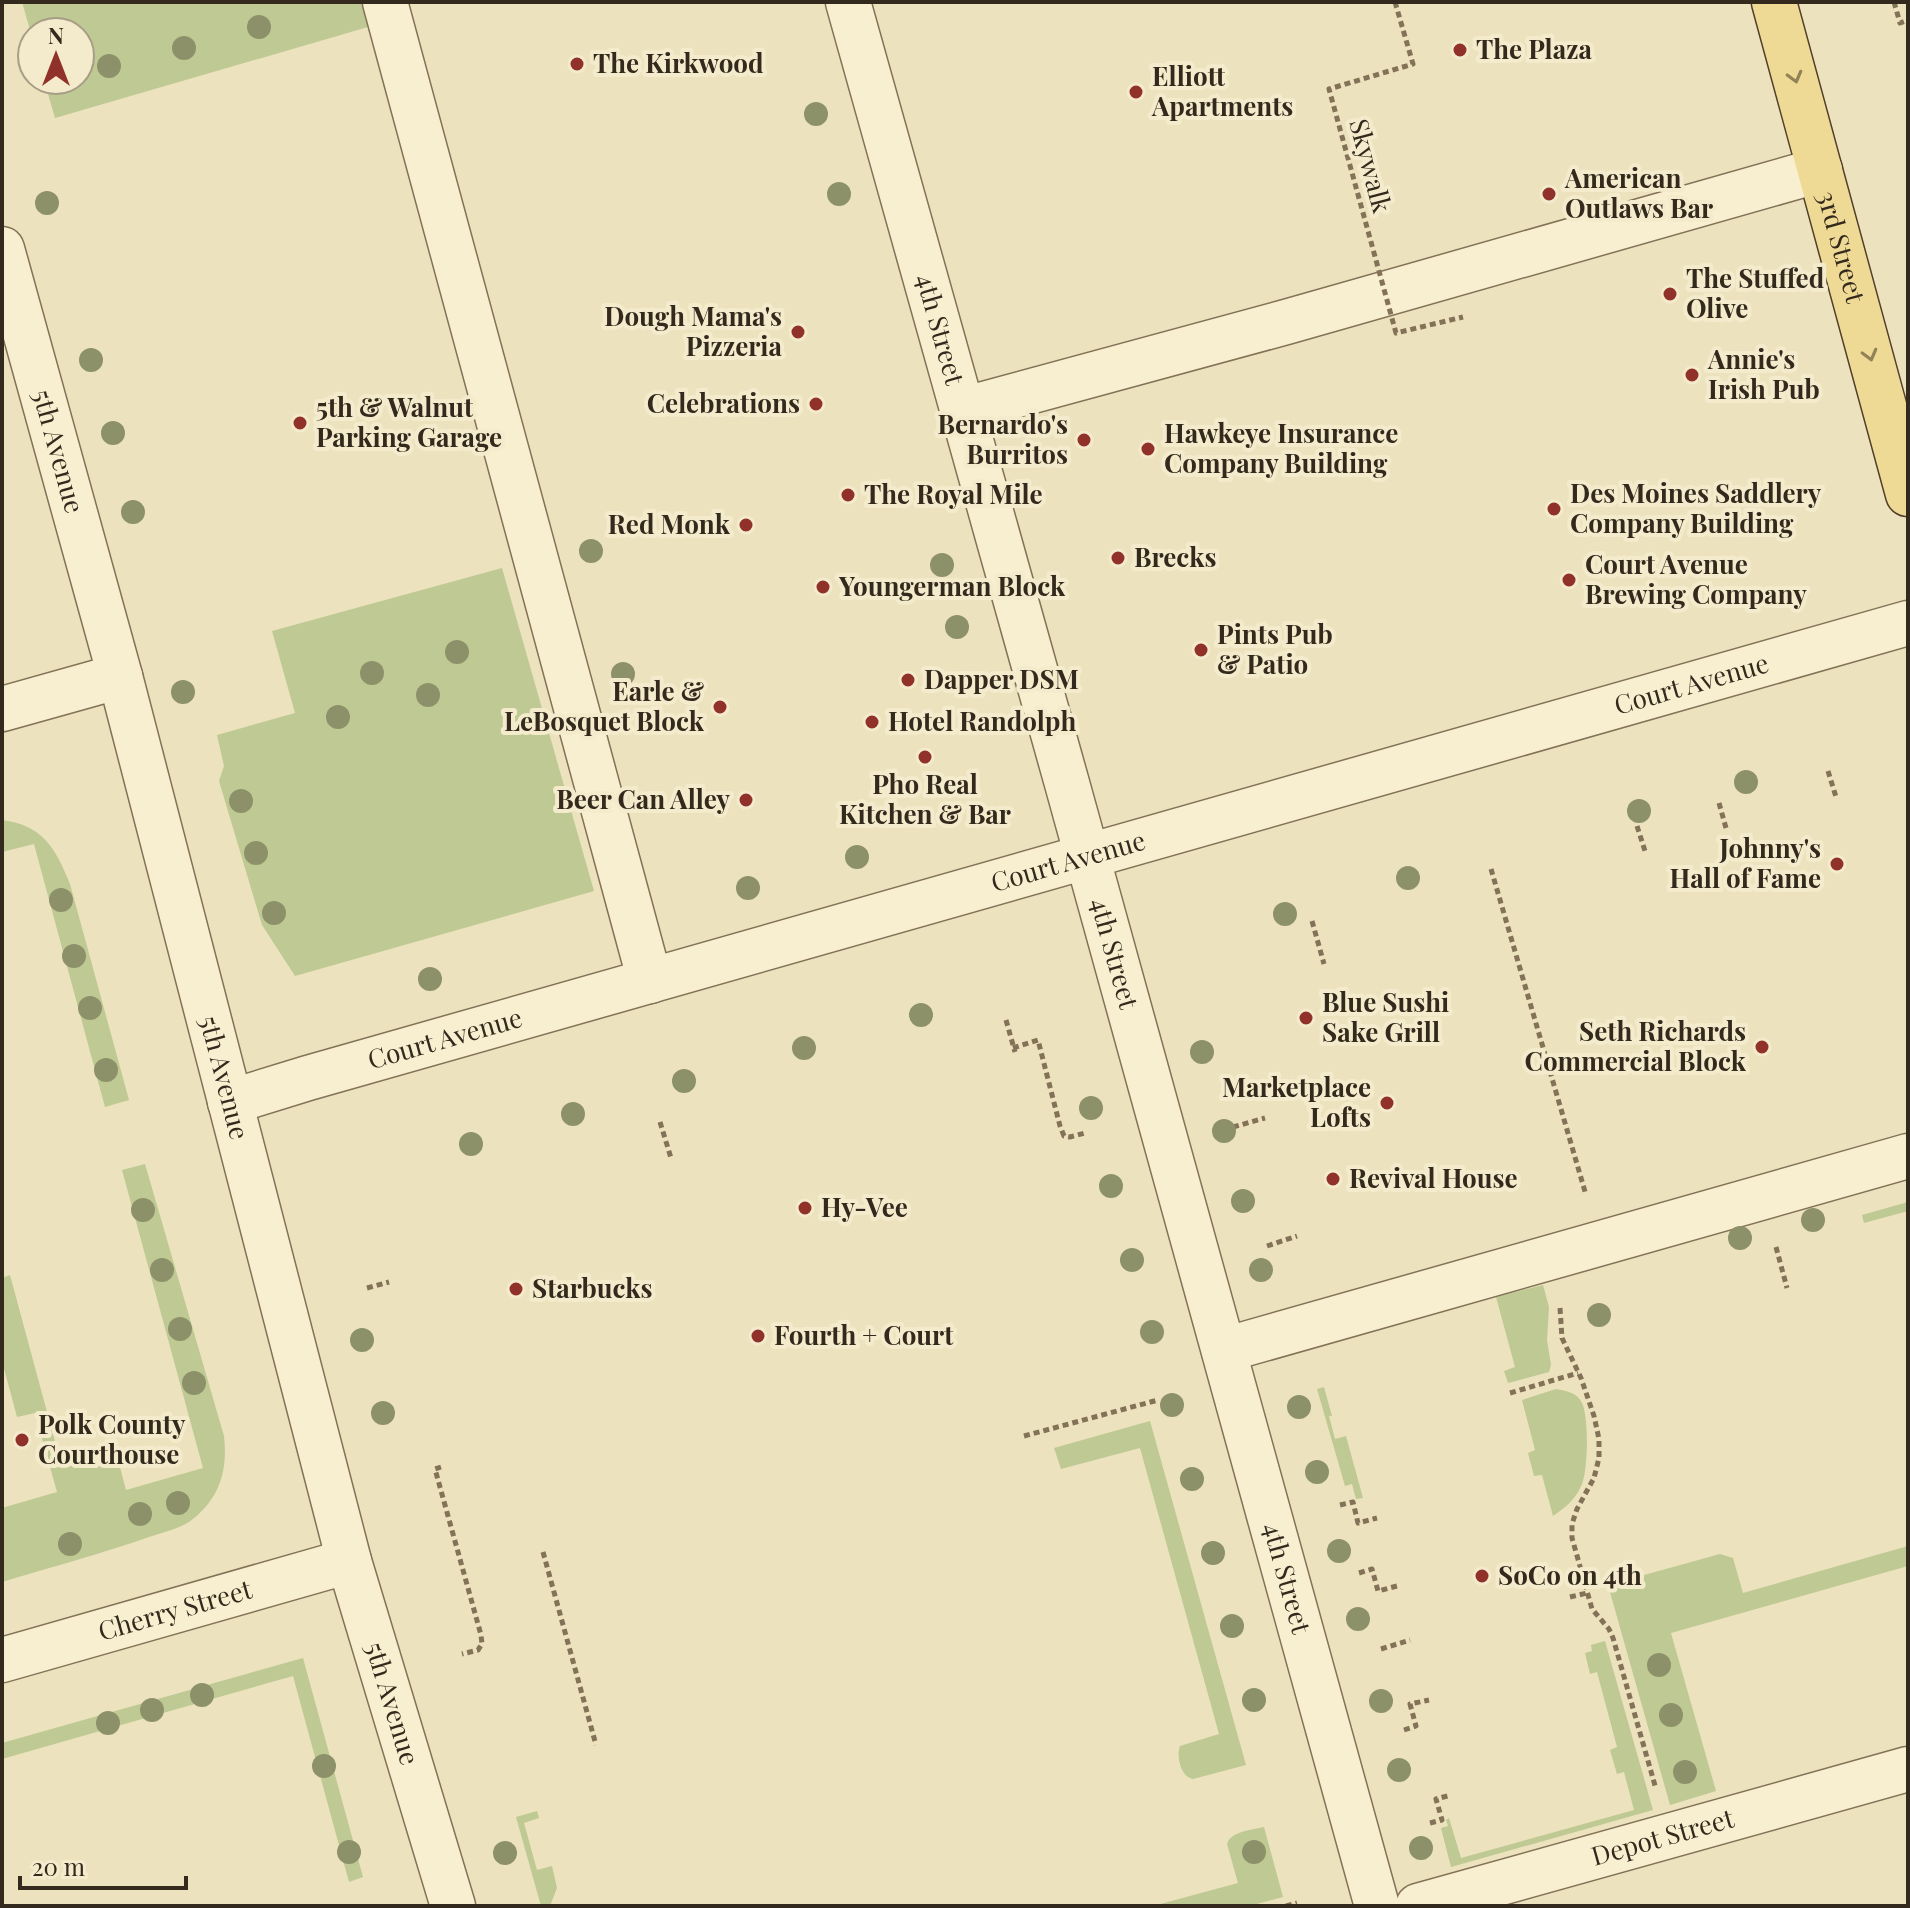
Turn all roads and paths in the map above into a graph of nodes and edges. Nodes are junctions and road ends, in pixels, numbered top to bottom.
1 (385, 2) edge
2 (848, 2) edge
3 (1395, 2) edge
4 (1774, 2) edge
5 (1894, 2) edge
6 (1908, 20) edge
7 (1820, 170) junction
8 (2, 249) edge
9 (1463, 317) dead end
10 (962, 410) junction
11 (1908, 494) edge
12 (1908, 623) edge
13 (120, 676) junction
14 (2, 709) edge
15 (1828, 771) dead end
16 (1836, 797) dead end
17 (1719, 803) dead end
18 (1637, 826) dead end
19 (1726, 828) dead end
20 (1645, 851) dead end
21 (1088, 857) junction
22 (1491, 869) dead end
23 (1312, 921) dead end
24 (1324, 964) dead end
25 (650, 981) junction
26 (1006, 1020) dead end
27 (230, 1102) junction
28 (1265, 1118) dead end
29 (660, 1122) dead end
30 (1233, 1127) dead end
31 (1085, 1133) dead end
32 (1908, 1156) edge
33 (671, 1158) dead end
34 (1297, 1236) dead end
35 (1600, 1244) junction
36 (1267, 1246) dead end
37 (1776, 1247) dead end
38 (389, 1282) dead end
39 (367, 1288) dead end
40 (1787, 1288) dead end
41 (1559, 1296) dead end
42 (1224, 1350) junction
43 (1578, 1373) junction
44 (1510, 1393) dead end
45 (1158, 1400) dead end
46 (1024, 1436) dead end
47 (441, 1467) dead end
48 (1340, 1505) dead end
49 (1377, 1518) dead end
50 (543, 1552) dead end
51 (349, 1561) junction
52 (1359, 1573) dead end
53 (1397, 1586) dead end
54 (1587, 1593) junction
55 (1570, 1597) dead end
56 (1410, 1640) dead end
57 (1381, 1649) dead end
58 (462, 1654) dead end
59 (2, 1660) edge
60 (1429, 1700) dead end
61 (1404, 1730) dead end
62 (596, 1745) dead end
63 (1908, 1769) edge
64 (1658, 1794) dead end
65 (1451, 1795) dead end
66 (1430, 1823) dead end
67 (1297, 1903) dead end
68 (453, 1906) edge
69 (1286, 1906) edge
70 (1377, 1906) edge
71 (1418, 1906) edge

1 - 25 street
2 - 10 street, 4th Street
3 - 9 path, Skywalk, bridge
4 -> 7 main road, 3rd Street
5 - 6 path
7 - 10 street
7 -> 11 main road, 3rd Street
8 - 13 street, 5th Avenue
10 - 21 street, 4th Street
12 - 21 street, Court Avenue
13 - 14 street
13 - 27 street, 5th Avenue
15 - 16 path
17 - 19 path
18 - 20 path
21 - 25 street, Court Avenue
21 - 42 street, 4th Street
22 - 35 path
23 - 24 path
25 - 27 street, Court Avenue
26 - 31 path
27 - 51 street, 5th Avenue
28 - 30 path
29 - 33 path
32 - 35 street
34 - 36 path
35 - 42 street
37 - 40 path
38 - 39 path
41 - 43 path
42 - 70 street, 4th Street
43 - 44 path
43 - 54 path
45 - 46 path
47 - 58 path
48 - 49 path
50 - 62 path
51 - 59 street, Cherry Street
51 - 68 street, 5th Avenue
52 - 53 path
54 - 55 path
54 - 64 path
56 - 57 path
60 - 61 path
63 - 71 street, Depot Street
65 - 66 path
67 - 69 path

